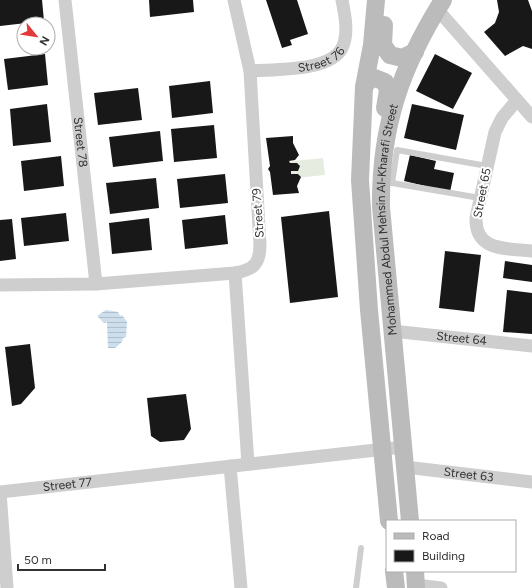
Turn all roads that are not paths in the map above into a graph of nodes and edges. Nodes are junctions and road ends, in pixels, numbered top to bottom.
1 (65, 0) edge
2 (234, 0) edge
3 (342, 0) edge
4 (376, 0) edge
5 (386, 0) edge
6 (437, 9) edge
7 (415, 52) junction
8 (250, 71) junction
9 (364, 87) junction
10 (517, 100) junction
11 (532, 117) edge
12 (383, 160) junction
13 (487, 166) junction
14 (480, 198) junction
15 (532, 250) edge
16 (235, 273) junction
17 (96, 284) junction
18 (0, 285) edge
19 (392, 331) junction
20 (532, 346) edge
21 (404, 447) junction
22 (382, 449) junction
23 (248, 464) junction
24 (230, 466) junction
25 (405, 467) junction
26 (532, 482) edge
27 (389, 520) edge
28 (410, 520) edge
29 (360, 548) dead end
30 (394, 572) edge
31 (416, 581) edge
32 (7, 588) edge
33 (241, 588) edge
34 (356, 588) edge
35 (396, 588) edge
36 (441, 588) edge

1 - 17 street, Street 78
2 - 8 street, Street 79
3 - 8 street, Street 76
4 - 9 main road, Mohammed Abdul Mehsin Al-Kharafi Street
5 - 7 main road
6 - 7 main road, Mohammed Abdul Mehsin Al-Kharafi Street
6 - 10 street
7 - 12 main road, Mohammed Abdul Mehsin Al-Kharafi Street
8 - 16 street, Street 79
9 - 12 main road
9 - 22 main road, Mohammed Abdul Mehsin Al-Kharafi Street
10 - 11 street
10 - 13 street, Street 65
12 - 19 main road, Mohammed Abdul Mehsin Al-Kharafi Street
13 - 14 street, Street 65
13 - 14 lane
14 - 15 street, Street 65
16 - 17 street, Street 79
16 - 23 street
17 - 18 street
19 - 20 street, Street 64
19 - 21 main road, Mohammed Abdul Mehsin Al-Kharafi Street
21 - 22 street, Street 77
21 - 25 main road, Mohammed Abdul Mehsin Al-Kharafi Street
22 - 23 street, Street 77
22 - 27 main road, Mohammed Abdul Mehsin Al-Kharafi Street
23 - 24 street, Street 77
24 - 32 street, Street 77
24 - 33 street
25 - 26 street, Street 63
25 - 28 main road, Mohammed Abdul Mehsin Al-Kharafi Street
29 - 34 lane
30 - 35 main road
31 - 36 street

